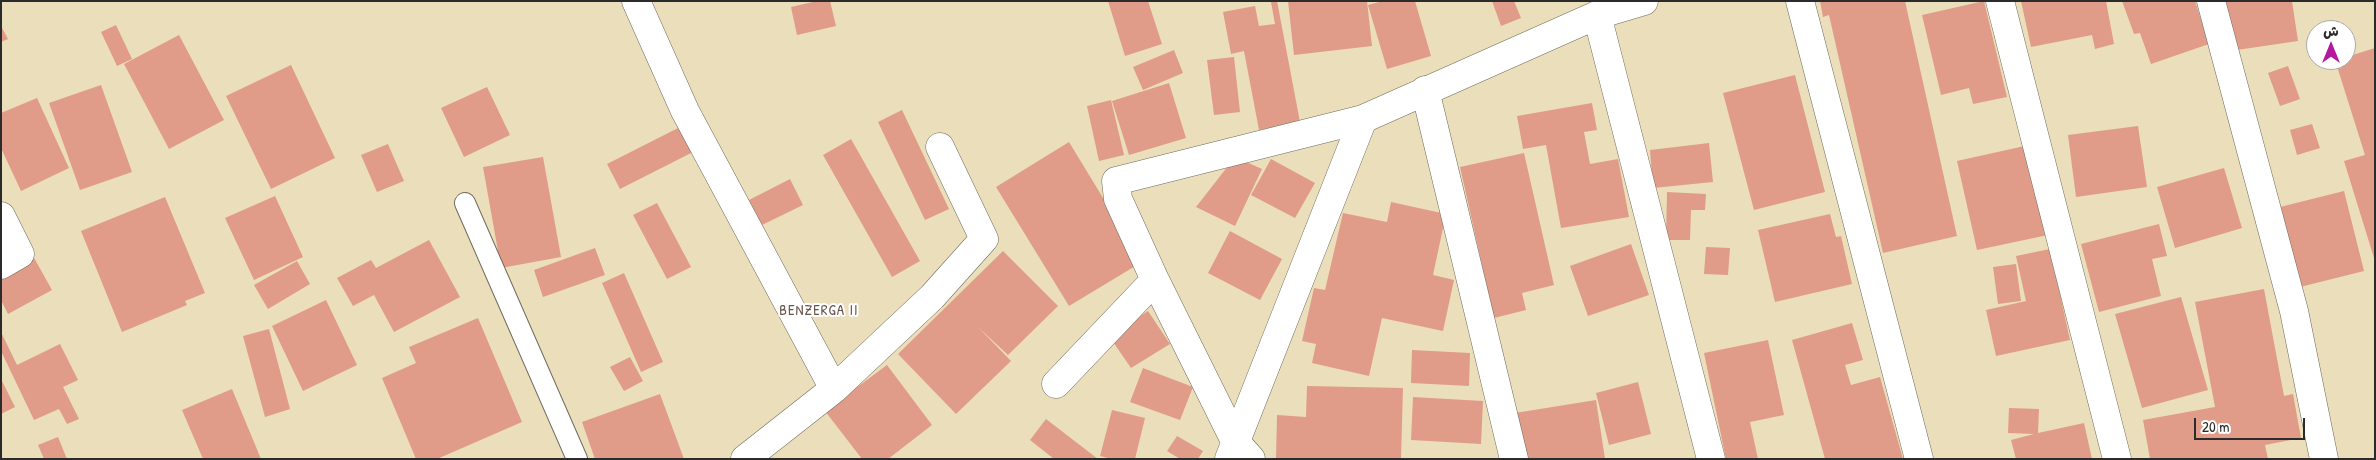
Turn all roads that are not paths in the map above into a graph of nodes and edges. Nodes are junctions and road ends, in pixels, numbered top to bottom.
1 (636, 1) edge
2 (1644, 1) edge
3 (1800, 1) edge
4 (2000, 1) edge
5 (2211, 1) edge
6 (1597, 15) junction
7 (1425, 90) junction
8 (1364, 119) junction
9 (940, 147) dead end
10 (466, 203) dead end
11 (1, 216) edge
12 (1, 264) edge
13 (1155, 280) junction
14 (1056, 384) dead end
15 (834, 389) junction
16 (1238, 453) edge
17 (577, 459) edge
18 (745, 459) edge
19 (1514, 459) edge
20 (1711, 459) edge
21 (1919, 459) edge
22 (2117, 459) edge
23 (2324, 459) edge

1 - 15 street
2 - 6 street
3 - 21 street
4 - 22 street
5 - 23 street
6 - 7 street
6 - 20 street
7 - 8 street
7 - 19 street
8 - 13 street
8 - 16 street
9 - 15 street
10 - 17 lane
11 - 12 street
13 - 14 street
13 - 16 street
15 - 18 street

